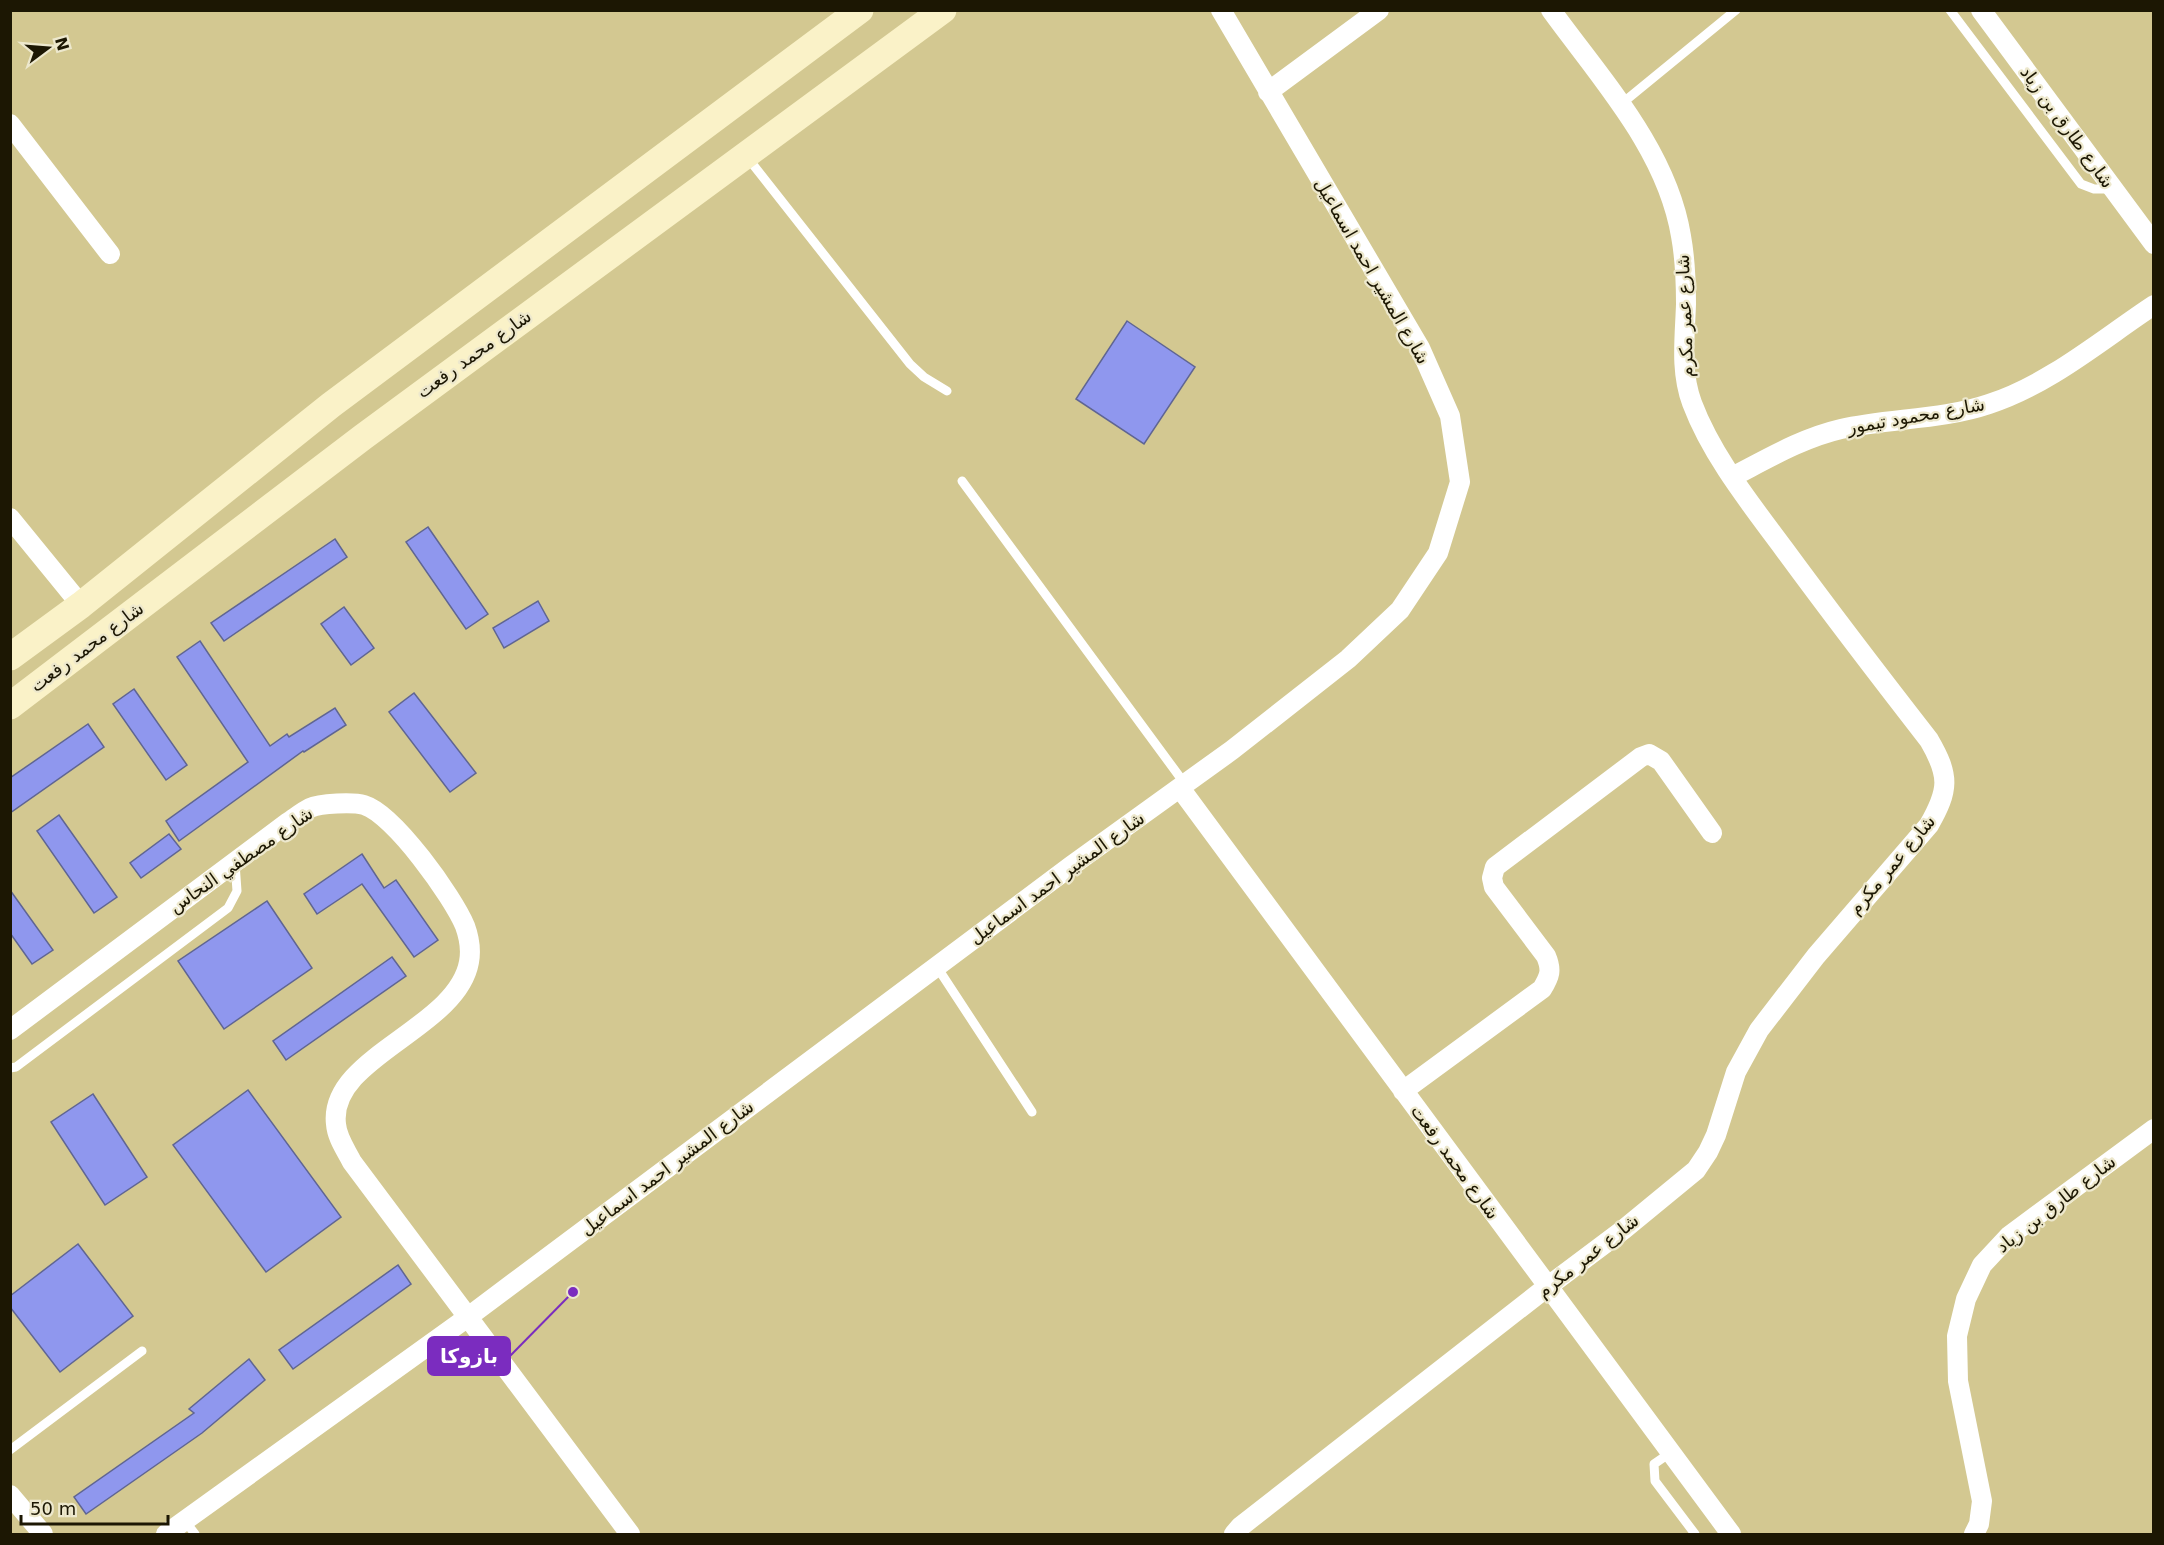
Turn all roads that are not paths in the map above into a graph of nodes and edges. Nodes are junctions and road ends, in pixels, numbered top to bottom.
1 (860, 10) edge
2 (944, 10) edge
3 (1379, 10) edge
4 (1551, 10) edge
5 (1736, 10) edge
6 (1950, 10) edge
7 (1981, 10) edge
8 (1221, 12) edge
9 (1268, 92) junction
10 (1620, 105) junction
11 (10, 124) edge
12 (746, 155) junction
13 (2113, 189) junction
14 (2154, 244) edge
15 (110, 254) dead end
16 (2154, 305) edge
17 (362, 382) junction
18 (946, 391) dead end
19 (331, 405) junction
20 (390, 416) junction
21 (363, 437) junction
22 (1732, 477) junction
23 (962, 482) dead end
24 (10, 518) edge
25 (81, 605) junction
26 (10, 657) edge
27 (10, 706) edge
28 (1182, 786) junction
29 (1712, 833) dead end
30 (235, 862) junction
31 (937, 967) junction
32 (10, 1030) edge
33 (10, 1068) edge
34 (1403, 1091) junction
35 (1032, 1112) dead end
36 (2154, 1129) edge
37 (1547, 1287) junction
38 (468, 1317) junction
39 (142, 1352) dead end
40 (10, 1450) edge
41 (1670, 1453) junction
42 (10, 1495) edge
43 (190, 1528) edge
44 (43, 1534) edge
45 (166, 1534) edge
46 (630, 1534) edge
47 (1234, 1534) edge
48 (1695, 1534) edge
49 (1731, 1534) edge
50 (1974, 1534) edge

1 - 17 street, شارع محمد رفعت
2 - 12 street, شارع محمد رفعت
3 - 9 street
4 - 10 street, شارع عمر مكرم
5 - 10 lane
6 - 13 lane
7 - 13 street, شارع طارق بن زياد
8 - 9 street, شارع المشير احمد اسماعيل
9 - 28 street, شارع المشير احمد اسماعيل
10 - 22 street, شارع عمر مكرم
11 - 15 street
12 - 18 lane
12 - 20 street, شارع محمد رفعت
13 - 14 street, شارع طارق بن زياد
16 - 22 street, شارع محمود تيمور
17 - 19 street, شارع محمد رفعت
17 - 20 street
19 - 21 street
19 - 25 street, شارع محمد رفعت
20 - 21 street, شارع محمد رفعت
21 - 27 street, شارع محمد رفعت
22 - 37 street, شارع عمر مكرم
23 - 28 lane
24 - 25 street
25 - 26 street, شارع محمد رفعت
28 - 31 street, شارع المشير احمد اسماعيل
28 - 34 street, شارع محمد رفعت
29 - 34 street
30 - 32 street, شارع مصطفي النحاس
30 - 33 lane
30 - 38 street, شارع مصطفي النحاس
31 - 35 lane
31 - 38 street, شارع المشير احمد اسماعيل
34 - 37 street, شارع محمد رفعت
36 - 50 street, شارع طارق بن زياد
37 - 41 street, شارع محمد رفعت
37 - 47 street, شارع عمر مكرم
38 - 43 street, شارع المشير احمد اسماعيل
38 - 46 street, شارع مصطفي النحاس
39 - 40 lane
41 - 48 lane
41 - 49 street, شارع محمد رفعت
42 - 44 street
43 - 45 street, شارع المشير احمد اسماعيل

